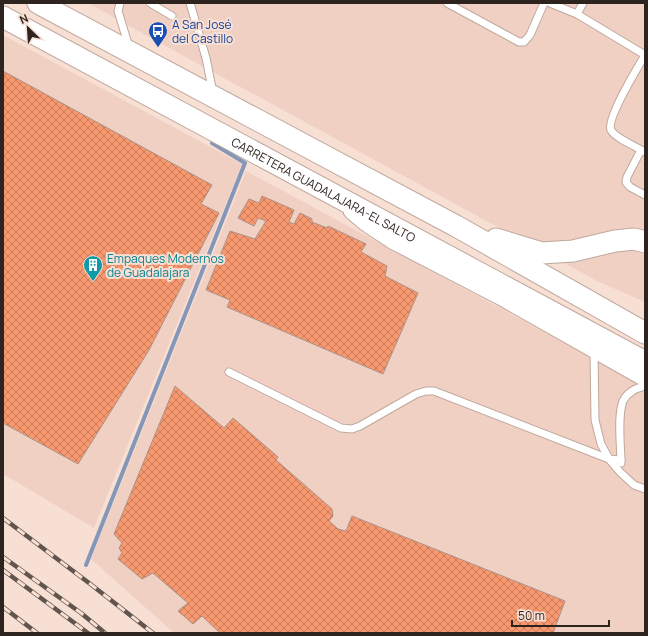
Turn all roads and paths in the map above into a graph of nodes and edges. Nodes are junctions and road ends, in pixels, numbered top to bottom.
1 (38, 3) edge
2 (120, 3) edge
3 (150, 3) edge
4 (190, 3) edge
5 (447, 3) edge
6 (544, 3) edge
7 (550, 3) edge
8 (583, 3) edge
9 (577, 14) junction
10 (172, 16) dead end
11 (3, 17) edge
12 (131, 53) junction
13 (645, 55) edge
14 (214, 97) junction
15 (643, 151) edge
16 (645, 195) edge
17 (336, 196) junction
18 (456, 226) junction
19 (645, 242) edge
20 (556, 315) junction
21 (645, 333) edge
22 (645, 346) edge
23 (594, 350) junction
24 (645, 362) edge
25 (229, 372) dead end
26 (645, 379) edge
27 (645, 386) edge
28 (609, 459) junction
29 (621, 460) junction
30 (620, 472) junction
31 (645, 489) edge

1 - 12 main road
2 - 12 lane
3 - 10 lane
4 - 14 lane
5 - 6 lane
7 - 9 lane
8 - 9 lane
9 - 13 lane
11 - 17 main road, CARRETERA GUADALAJARA-EL SALTO
12 - 14 main road
13 - 15 lane
14 - 18 main road
15 - 16 lane
17 - 20 main road, CARRETERA GUADALAJARA-EL SALTO
17 - 23 street
18 - 19 main road
18 - 21 main road
20 - 22 main road
20 - 24 main road, CARRETERA GUADALAJARA-EL SALTO
23 - 26 street
23 - 28 lane
25 - 28 lane
27 - 29 lane
28 - 29 lane
28 - 30 lane
29 - 30 lane
30 - 31 lane

